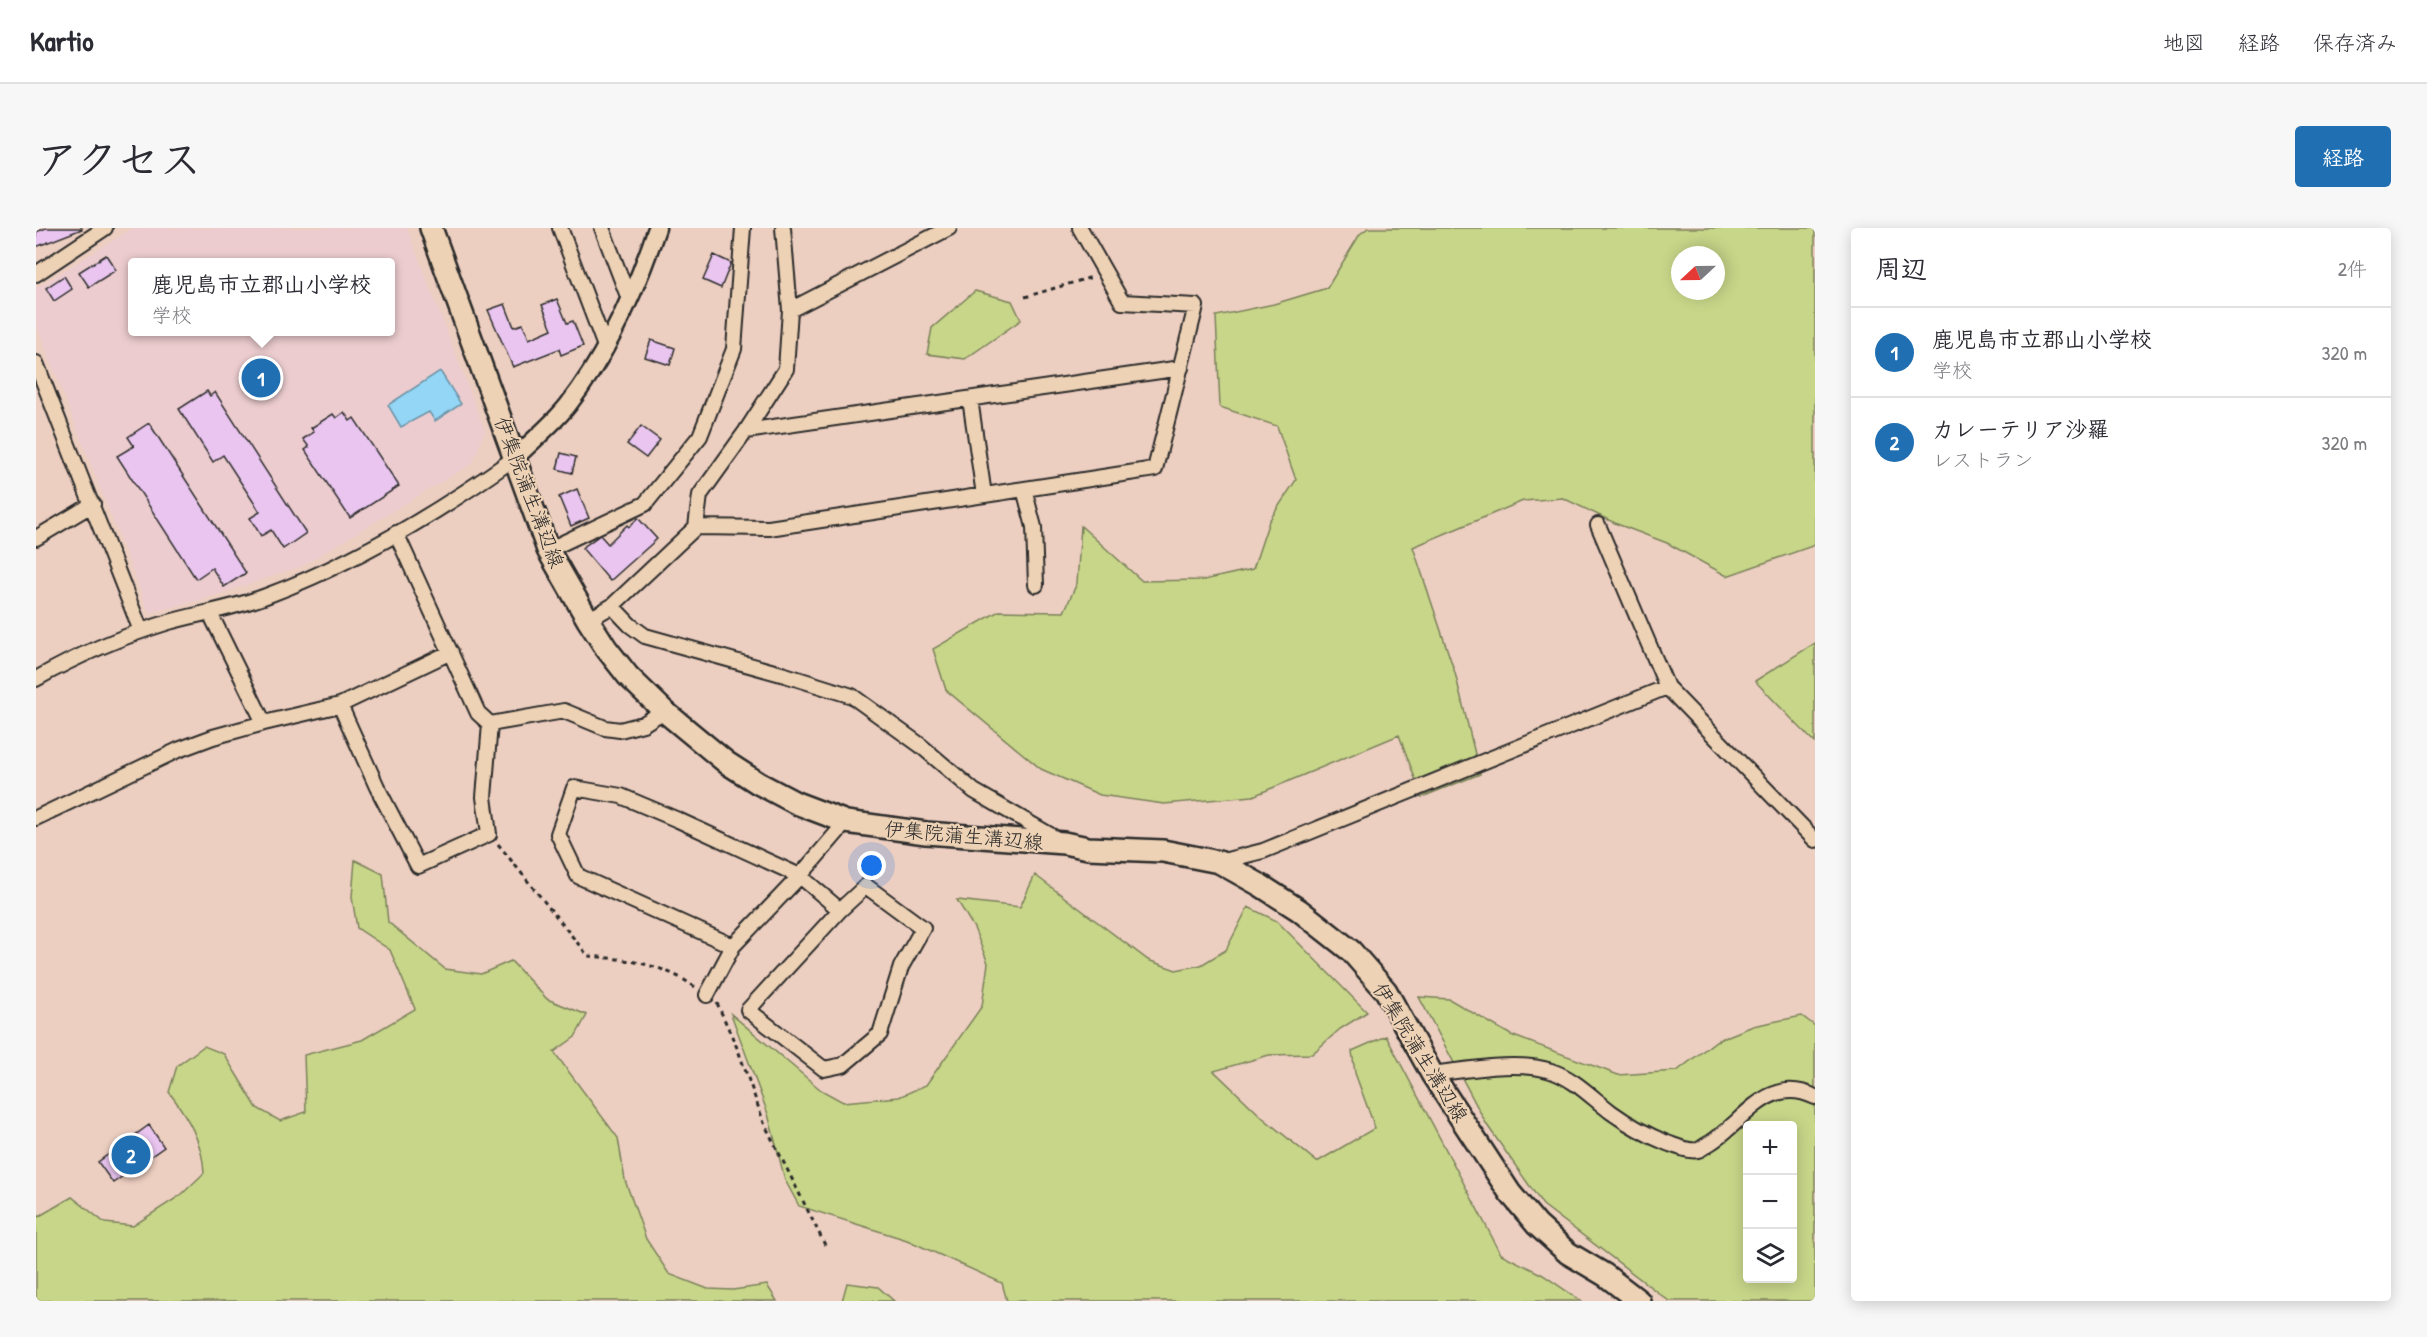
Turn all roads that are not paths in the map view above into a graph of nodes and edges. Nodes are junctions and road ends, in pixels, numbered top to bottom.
1 (105, 228) edge
2 (431, 228) edge
3 (560, 228) edge
4 (603, 228) edge
5 (657, 228) edge
6 (743, 228) edge
7 (783, 228) edge
8 (949, 228) edge
9 (1080, 228) edge
10 (92, 232) edge
11 (36, 274) edge
12 (629, 298) junction
13 (790, 310) junction
14 (606, 349) junction
15 (36, 363) edge
16 (1181, 368) junction
17 (970, 399) junction
18 (746, 431) junction
19 (516, 458) junction
20 (1024, 489) junction
21 (984, 495) junction
22 (93, 504) junction
23 (1598, 525) dead end
24 (696, 527) junction
25 (396, 533) junction
26 (36, 538) edge
27 (548, 550) junction
28 (1036, 585) dead end
29 (612, 606) junction
30 (210, 613) junction
31 (588, 620) junction
32 (141, 631) junction
33 (452, 652) junction
34 (36, 679) edge
35 (1667, 687) junction
36 (340, 705) junction
37 (664, 711) junction
38 (264, 723) junction
39 (490, 724) junction
40 (36, 818) edge
41 (846, 822) junction
42 (1815, 840) edge
43 (1064, 843) junction
44 (1219, 862) junction
45 (800, 876) junction
46 (840, 910) junction
47 (733, 946) junction
48 (707, 995) road end
49 (1432, 1074) junction
50 (1815, 1097) edge
51 (1639, 1301) edge

1 - 10 street
2 - 19 main road, 伊集院蒲生溝辺線
3 - 14 street
4 - 12 street
5 - 12 street
6 - 27 street
7 - 13 street
8 - 13 street
9 - 16 street
10 - 11 street
12 - 14 street
13 - 18 street
14 - 19 street
15 - 22 street
16 - 17 street
16 - 20 street
17 - 18 street
17 - 21 street
18 - 24 street
19 - 25 street
19 - 27 main road, 伊集院蒲生溝辺線
20 - 21 street
20 - 28 street
21 - 24 street
22 - 26 street
22 - 32 street
23 - 35 street
24 - 29 street
25 - 30 street
25 - 33 street
27 - 31 main road, 伊集院蒲生溝辺線
29 - 31 street
29 - 43 street
30 - 32 street
30 - 38 street
31 - 37 main road, 伊集院蒲生溝辺線
32 - 34 street
33 - 36 street
33 - 39 street
35 - 42 street
35 - 44 street
36 - 38 street
36 - 39 street
37 - 39 street
37 - 41 main road, 伊集院蒲生溝辺線
38 - 40 street
41 - 43 main road, 伊集院蒲生溝辺線
41 - 45 street
43 - 44 main road, 伊集院蒲生溝辺線
44 - 49 main road, 伊集院蒲生溝辺線
45 - 46 street
45 - 47 street
45 - 47 street
46 - 46 street
47 - 48 street
49 - 50 street
49 - 51 main road, 伊集院蒲生溝辺線

